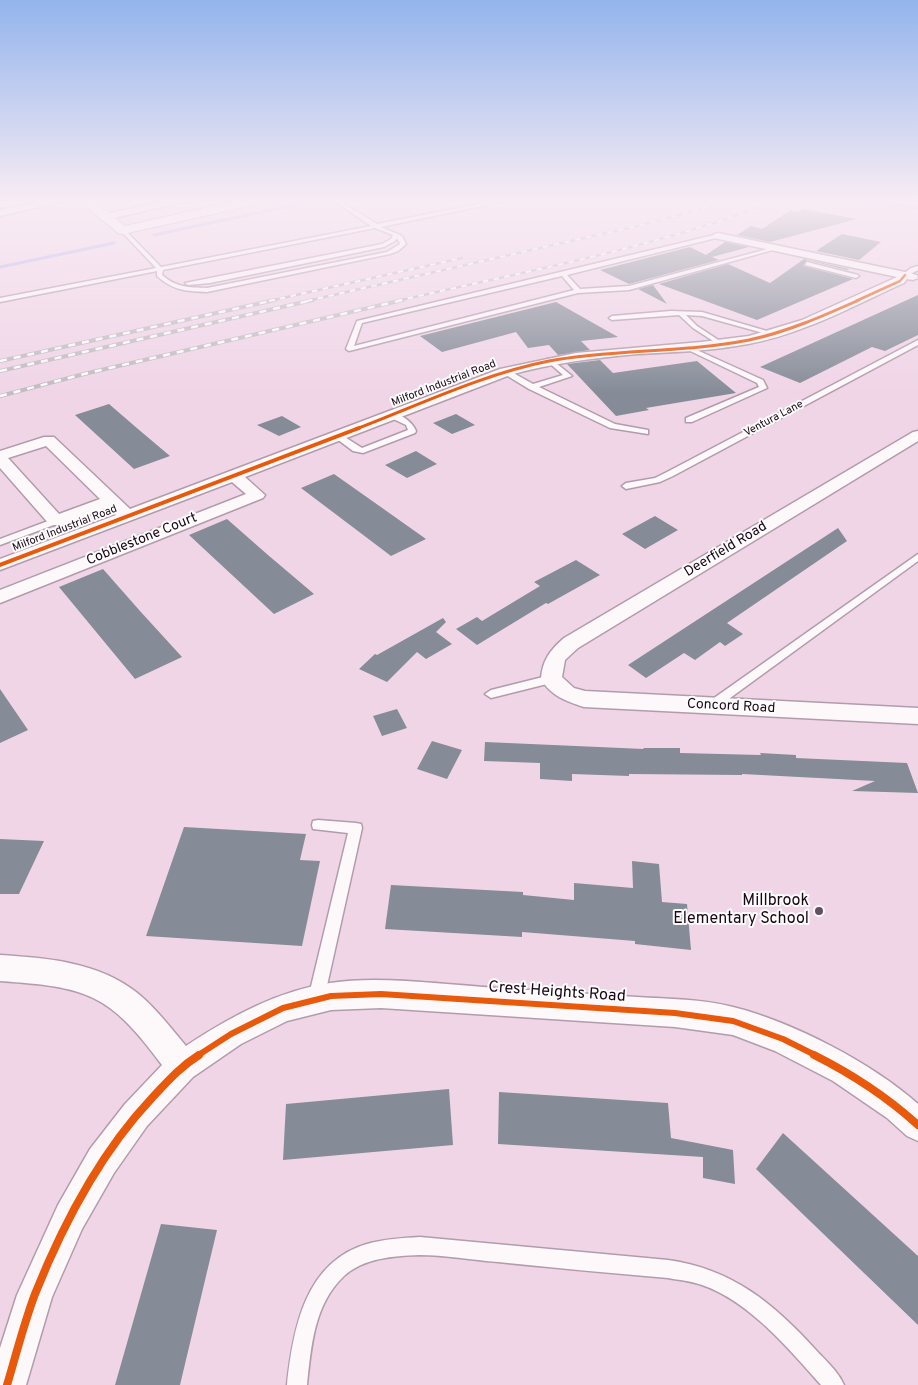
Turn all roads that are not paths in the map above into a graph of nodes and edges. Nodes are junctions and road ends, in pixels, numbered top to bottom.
1 (155, 264) edge
2 (188, 264) edge
3 (294, 264) edge
4 (338, 264) edge
5 (605, 264) edge
6 (719, 264) edge
7 (807, 264) dead end
8 (824, 264) edge
9 (857, 264) edge
10 (819, 267) junction
11 (160, 269) junction
12 (563, 274) junction
13 (914, 274) edge
14 (856, 276) dead end
15 (169, 284) junction
16 (578, 291) junction
17 (0, 300) edge
18 (680, 313) junction
19 (612, 318) dead end
20 (774, 334) junction
21 (918, 342) edge
22 (721, 344) junction
23 (686, 348) junction
24 (549, 360) junction
25 (505, 372) junction
26 (532, 387) junction
27 (392, 415) junction
28 (689, 420) dead end
29 (645, 432) dead end
30 (918, 435) edge
31 (337, 436) junction
32 (0, 458) edge
33 (234, 476) junction
34 (626, 486) dead end
35 (111, 500) junction
36 (127, 516) junction
37 (56, 521) junction
38 (0, 542) edge
39 (918, 557) edge
40 (0, 565) edge
41 (0, 598) edge
42 (551, 679) junction
43 (491, 694) dead end
44 (711, 706) junction
45 (918, 716) edge
46 (318, 825) dead end
47 (0, 968) edge
48 (316, 1000) junction
49 (182, 1066) junction
50 (918, 1125) edge
51 (7, 1385) edge
52 (296, 1385) edge
53 (834, 1385) edge

1 - 11 lane
2 - 11 lane
3 - 15 lane
4 - 15 lane
5 - 12 lane
6 - 16 lane
7 - 10 lane
8 - 10 lane
9 - 13 street
10 - 14 lane
11 - 15 lane
11 - 17 lane
12 - 16 lane
12 - 16 lane
13 - 20 street, Milford Industrial Road
18 - 19 lane
18 - 20 lane
18 - 22 lane
20 - 22 street, Milford Industrial Road
21 - 34 lane, Ventura Lane
22 - 23 street, Milford Industrial Road
23 - 24 street, Milford Industrial Road
23 - 28 lane
24 - 25 street, Milford Industrial Road
24 - 26 lane
25 - 26 lane
25 - 27 street, Milford Industrial Road
26 - 29 lane
27 - 31 street, Milford Industrial Road
27 - 31 lane
30 - 42 street, Deerfield Road
31 - 33 street, Milford Industrial Road
32 - 35 street
32 - 37 street
33 - 36 street, Milford Industrial Road
33 - 41 street, Cobblestone Court
35 - 36 street
35 - 37 street
36 - 40 street, Milford Industrial Road
37 - 38 lane
39 - 44 lane
42 - 43 lane
42 - 44 street, Concord Road
44 - 45 street, Concord Road
46 - 48 lane
47 - 49 street
48 - 49 street, Crest Heights Road
48 - 50 street, Crest Heights Road
49 - 51 street, Crest Heights Road
52 - 53 lane

